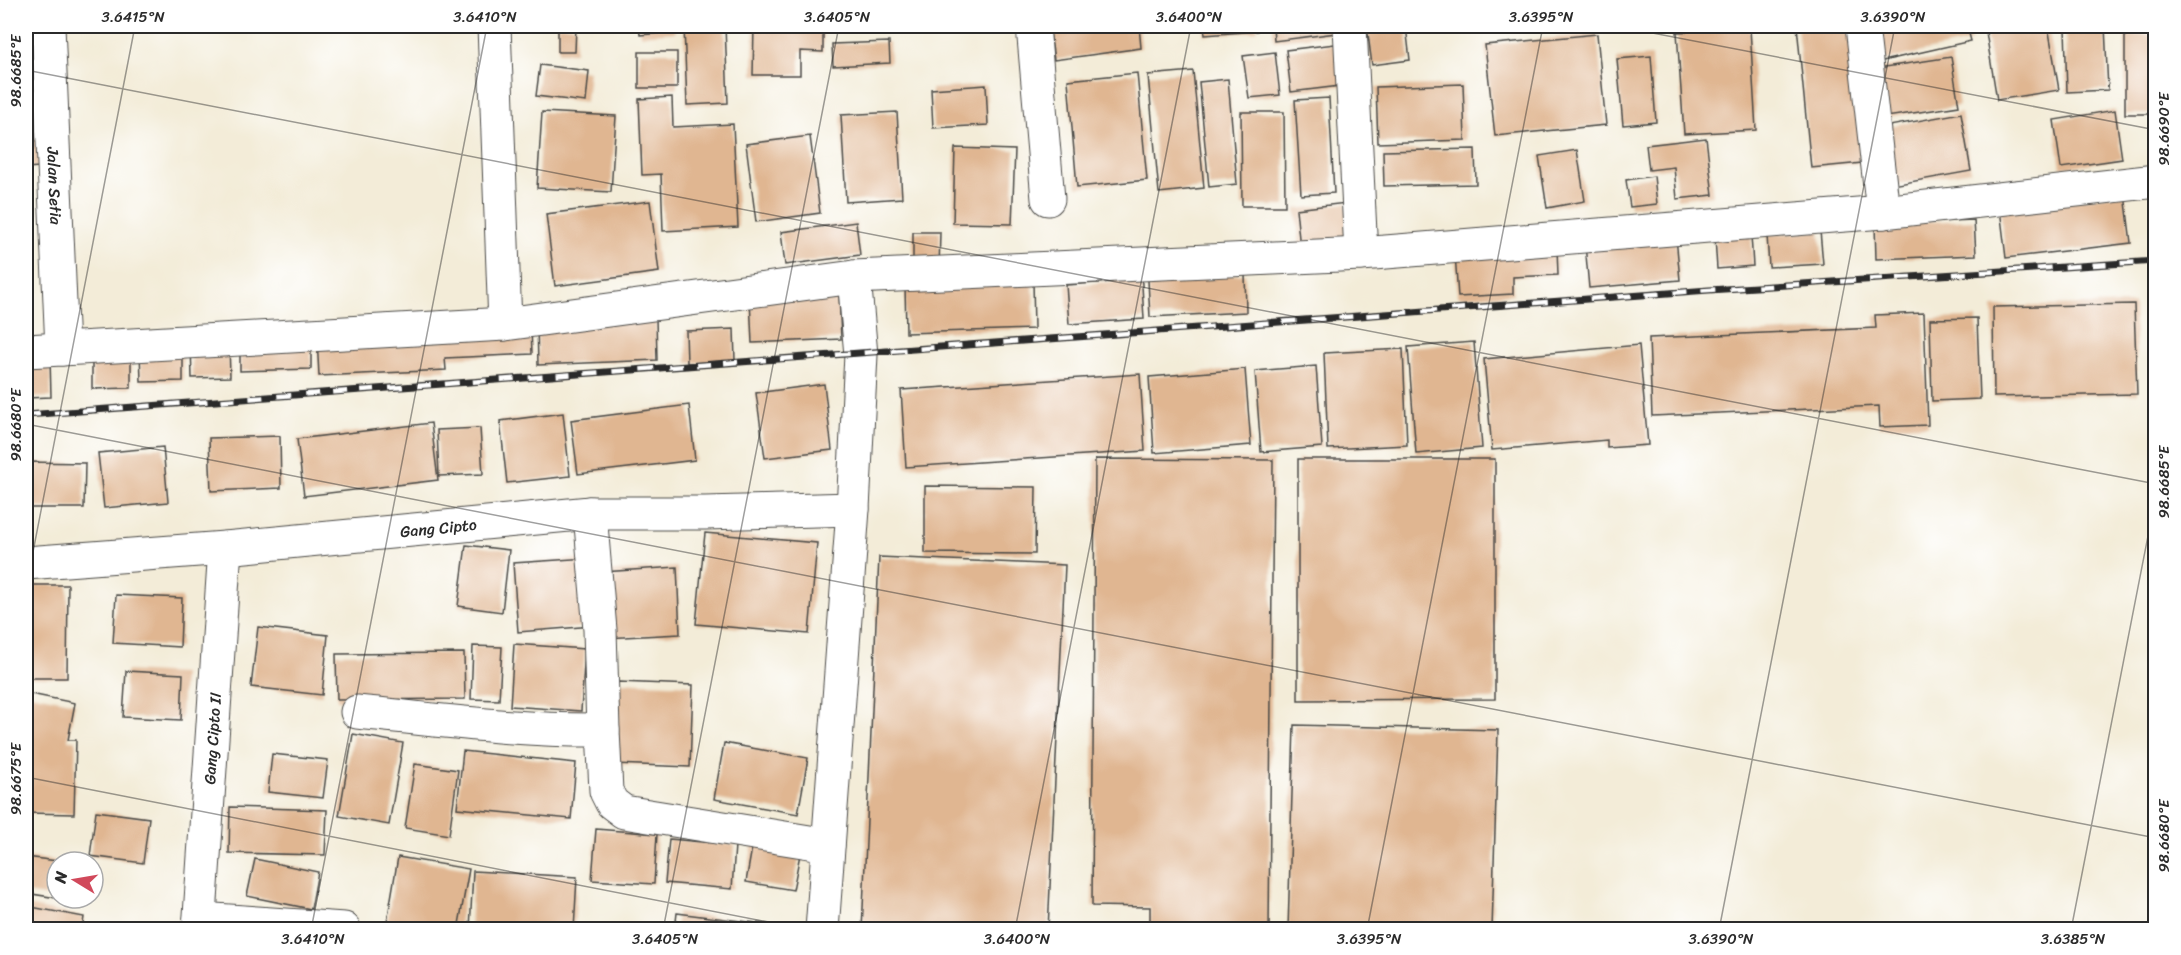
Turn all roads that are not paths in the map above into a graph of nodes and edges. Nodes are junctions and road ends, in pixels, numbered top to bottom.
1 (48, 26) edge
2 (494, 26) edge
3 (1033, 26) edge
4 (1350, 26) edge
5 (1862, 26) edge
6 (2156, 180) edge
7 (1048, 199) dead end
8 (1883, 212) junction
9 (1360, 254) junction
10 (854, 277) junction
11 (505, 324) junction
12 (62, 349) junction
13 (26, 351) edge
14 (853, 509) junction
15 (590, 513) junction
16 (225, 548) junction
17 (26, 563) edge
18 (357, 711) dead end
19 (603, 730) junction
20 (828, 845) junction
21 (200, 924) edge
22 (344, 929) edge
23 (822, 930) edge

1 - 12 street, Jalan Setia
2 - 11 street
3 - 7 street
4 - 9 street
5 - 8 street
6 - 8 street
8 - 9 street
9 - 10 street
10 - 11 street
10 - 14 street
11 - 12 street
12 - 13 street
14 - 15 street, Gang Cipto
14 - 20 street
15 - 16 street, Gang Cipto
15 - 19 street
16 - 17 street, Gang Cipto
16 - 21 street, Gang Cipto II
18 - 19 street
19 - 20 street
20 - 23 street
21 - 22 street

